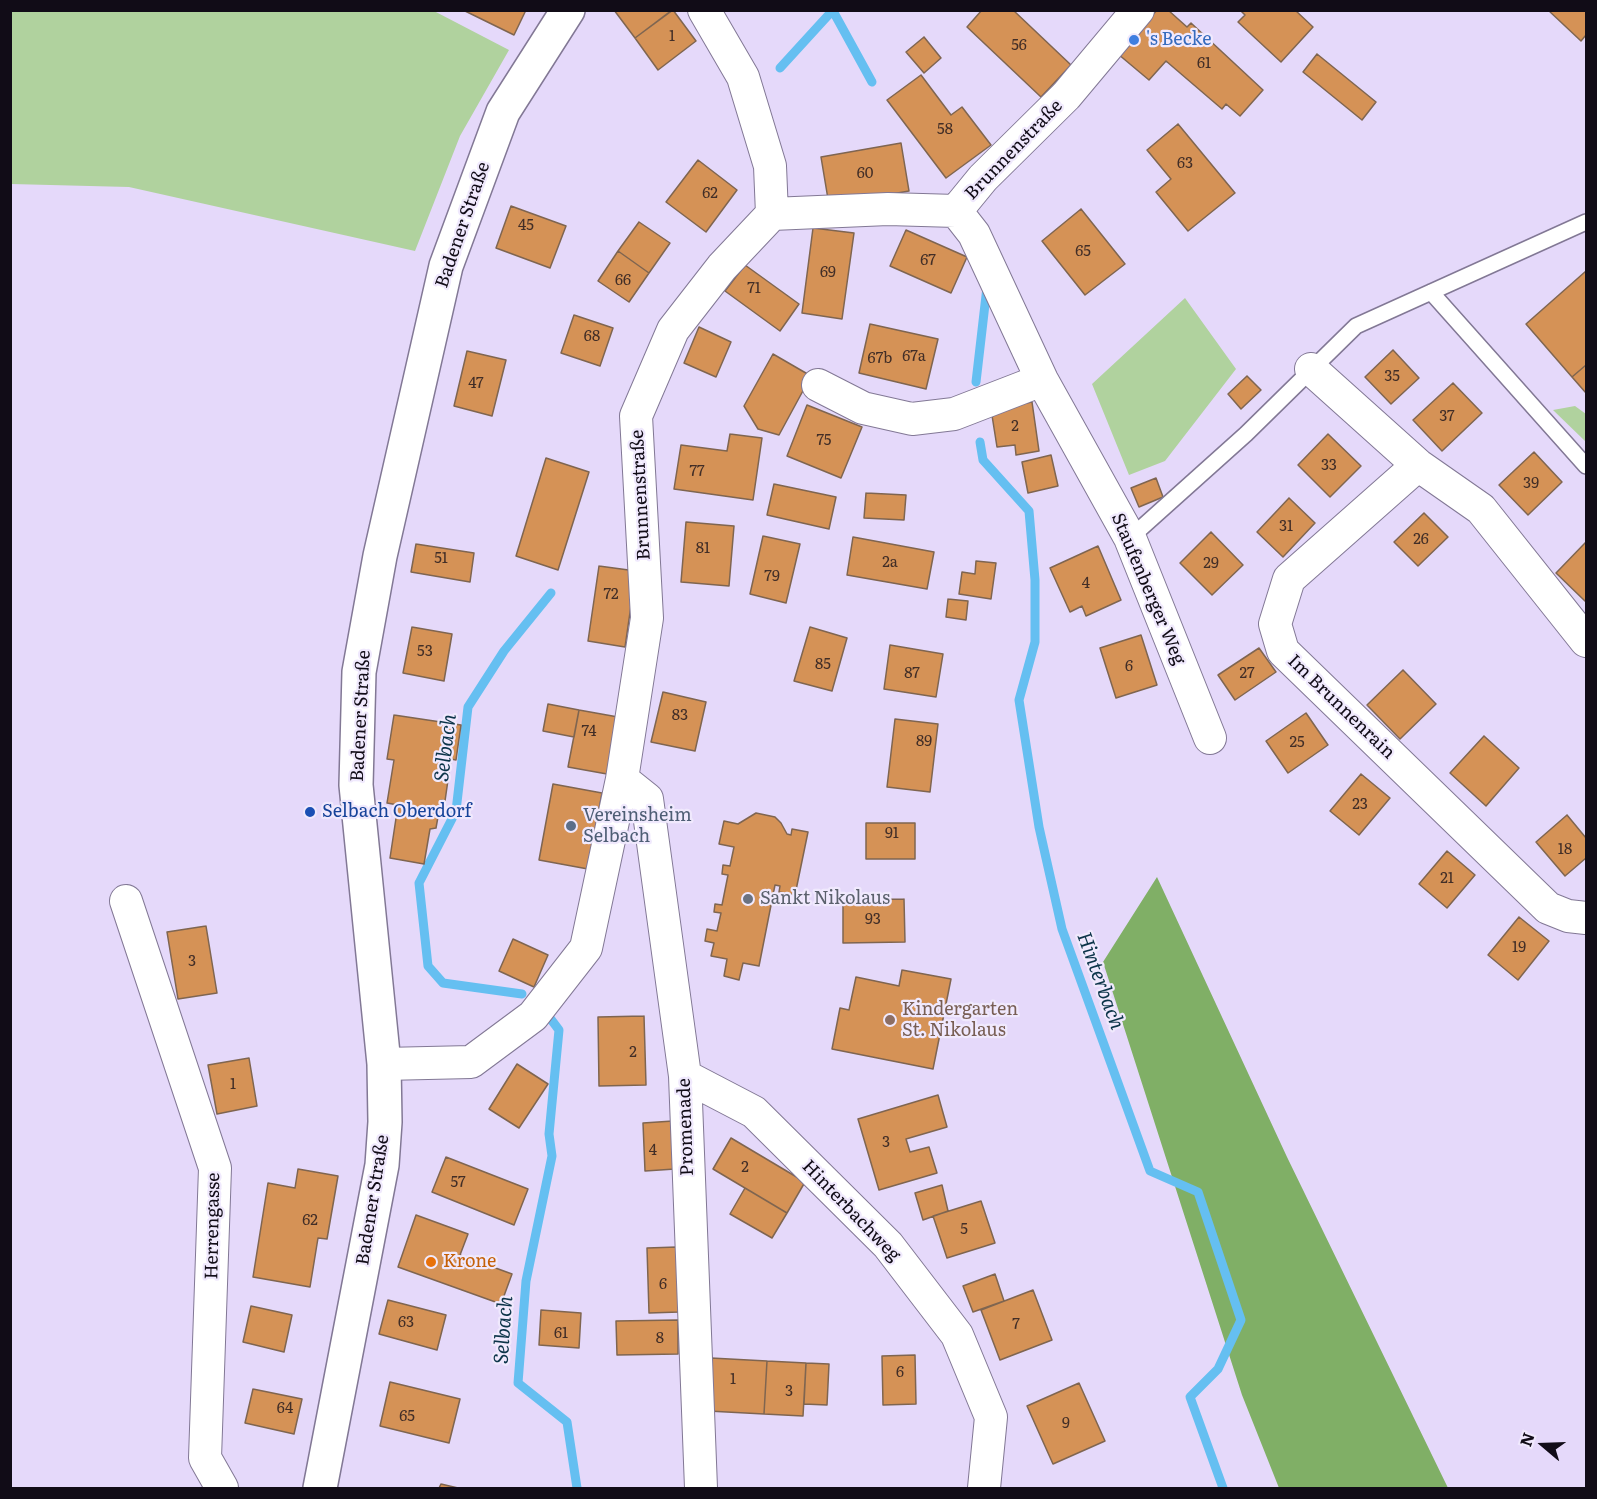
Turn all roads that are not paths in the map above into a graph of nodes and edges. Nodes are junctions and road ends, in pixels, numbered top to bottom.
1 (568, 10) edge
2 (704, 10) edge
3 (1138, 10) edge
4 (956, 211) junction
5 (772, 214) junction
6 (1587, 222) edge
7 (1431, 292) junction
8 (1311, 369) junction
9 (1042, 380) junction
10 (818, 385) dead end
11 (1418, 465) junction
12 (1587, 466) edge
13 (1130, 538) junction
14 (1587, 641) edge
15 (1210, 738) dead end
16 (622, 779) junction
17 (126, 901) dead end
18 (1587, 918) edge
19 (384, 1064) junction
20 (685, 1076) junction
21 (222, 1488) edge
22 (320, 1488) edge
23 (701, 1488) edge
24 (984, 1488) edge

1 - 19 main road, Badener Straße
2 - 5 street
3 - 4 street, Brunnenstraße
4 - 5 street, Brunnenstraße
4 - 9 street, Staufenberger Weg
5 - 16 street, Brunnenstraße
6 - 7 lane
7 - 8 lane
7 - 12 lane
8 - 11 street
8 - 13 lane
9 - 10 street
9 - 13 street, Staufenberger Weg
11 - 14 street
11 - 18 street, Im Brunnenrain
13 - 15 street, Staufenberger Weg
16 - 19 street, Brunnenstraße
16 - 20 street, Promenade
17 - 21 street, Herrengasse
19 - 22 main road, Badener Straße
20 - 23 street, Promenade
20 - 24 street, Hinterbachweg

